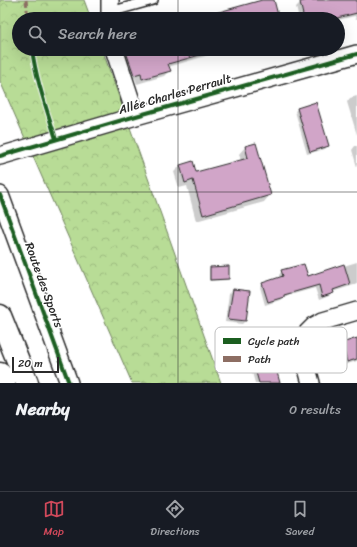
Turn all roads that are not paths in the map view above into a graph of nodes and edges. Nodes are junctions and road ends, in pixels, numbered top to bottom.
1 (153, 0) edge
2 (110, 10) edge
3 (357, 54) edge
4 (116, 56) edge
5 (136, 116) junction
6 (0, 156) edge
7 (0, 195) edge
8 (357, 311) edge
9 (0, 316) edge
10 (313, 327) edge
11 (308, 373) edge
12 (0, 374) edge
13 (4, 383) edge
14 (27, 383) edge
15 (70, 383) edge
16 (311, 383) edge

1 - 2 lane
3 - 5 street, Allée Charles Perrault
4 - 5 street
5 - 6 street, Allée Charles Perrault
7 - 15 street, Route des Sports
8 - 10 street
9 - 14 highway
11 - 16 street
12 - 13 highway

